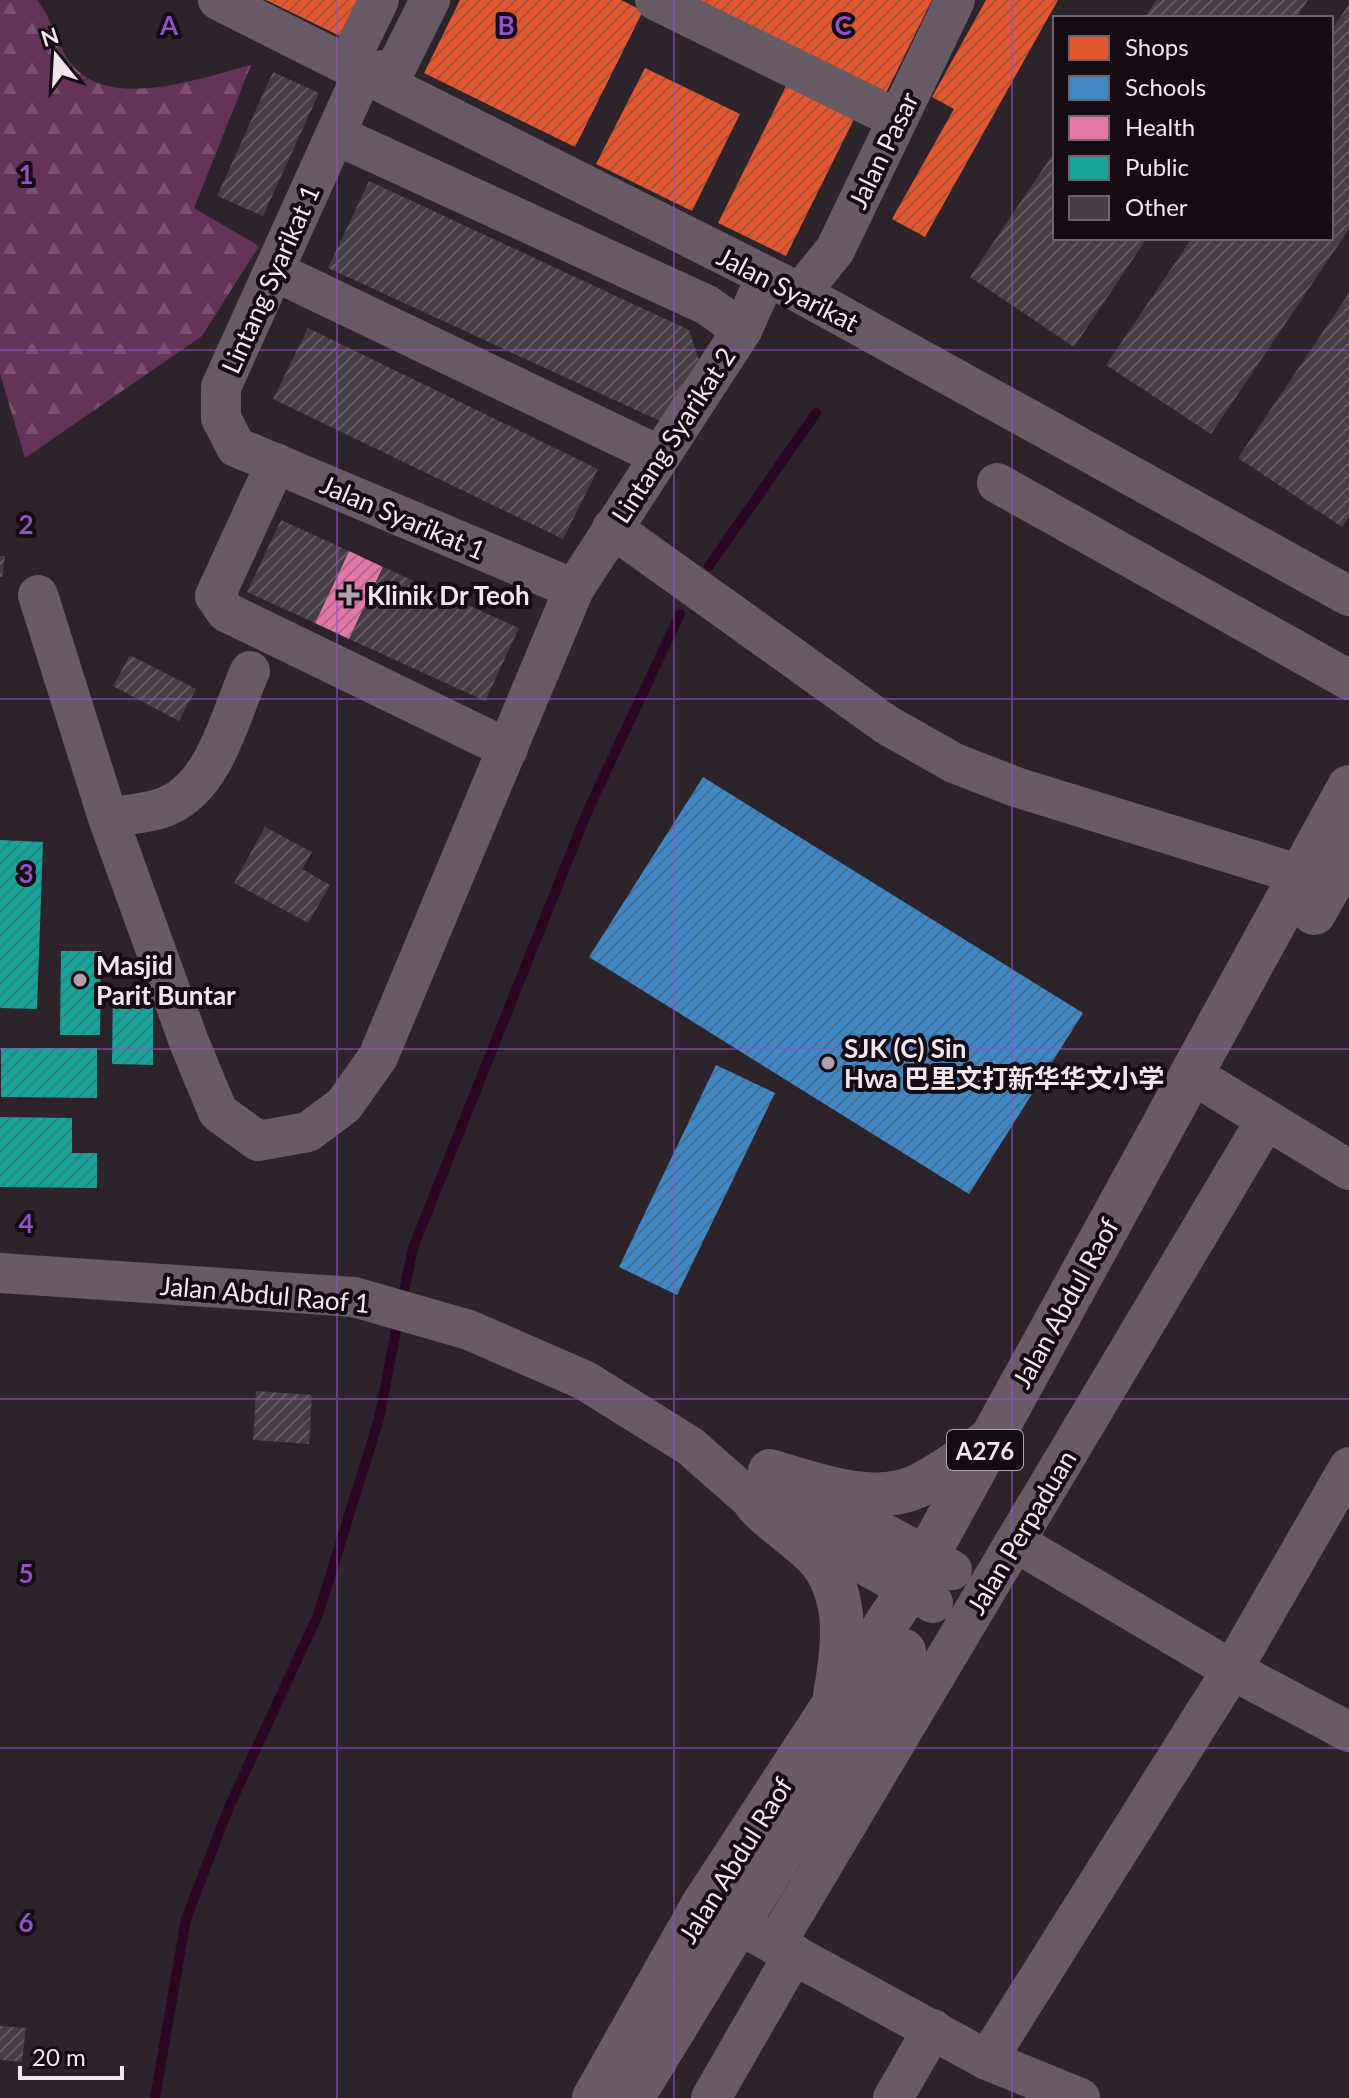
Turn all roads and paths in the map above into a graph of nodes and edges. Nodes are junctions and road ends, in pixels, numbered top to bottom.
1 (218, 0) edge
2 (379, 0) edge
3 (430, 0) edge
4 (655, 0) edge
5 (955, 0) edge
6 (363, 73) junction
7 (897, 119) junction
8 (336, 135) junction
9 (274, 271) junction
10 (783, 285) junction
11 (742, 330) junction
12 (660, 456) junction
13 (276, 463) junction
14 (997, 483) dead end
15 (612, 528) junction
16 (574, 589) junction
17 (38, 595) dead end
18 (1349, 596) edge
19 (250, 671) dead end
20 (1349, 680) edge
21 (508, 749) junction
22 (1349, 787) edge
23 (108, 818) junction
24 (1349, 852) edge
25 (1301, 875) junction
26 (1213, 1087) junction
27 (1266, 1120) junction
28 (1349, 1170) edge
29 (0, 1273) edge
30 (991, 1440) junction
31 (1349, 1467) edge
32 (763, 1488) junction
33 (1015, 1542) junction
34 (930, 1580) junction
35 (1232, 1670) junction
36 (833, 1705) junction
37 (1349, 1732) edge
38 (720, 1913) junction
39 (785, 1949) junction
40 (933, 2029) junction
41 (987, 2060) junction
42 (594, 2098) edge
43 (632, 2098) edge
44 (711, 2098) edge
45 (893, 2098) edge
46 (1080, 2098) edge

1 - 6 street, Jalan Syarikat
2 - 6 street
3 - 6 street
4 - 7 street
5 - 7 street, Jalan Pasar
6 - 8 street, Lintang Syarikat 1
6 - 10 street, Jalan Syarikat
7 - 10 street, Jalan Pasar
8 - 9 street, Lintang Syarikat 1
8 - 11 street
9 - 12 street
9 - 13 street, Lintang Syarikat 1
10 - 11 street, Lintang Syarikat 2
10 - 18 street, Jalan Syarikat
11 - 12 street, Lintang Syarikat 2
12 - 15 street, Lintang Syarikat 2
13 - 16 street, Jalan Syarikat 1
13 - 21 street
14 - 20 street
15 - 16 street, Lintang Syarikat 2
15 - 25 street
16 - 21 street, Lintang Syarikat 2
17 - 23 street, Lintang Syarikat 2
19 - 23 street
21 - 23 street, Lintang Syarikat 2
22 - 25 main road, Jalan Abdul Raof / A276
24 - 26 main road, Jalan Abdul Raof / A276
25 - 30 main road, Jalan Abdul Raof / A276
26 - 27 street
26 - 34 main road, Jalan Abdul Raof / A276
27 - 28 street
27 - 33 street, Jalan Perpaduan
29 - 32 street, Jalan Abdul Raof 1
30 - 32 main road
30 - 34 main road, Jalan Abdul Raof / A276
31 - 35 street
32 - 34 street, Jalan Abdul Raof 1
32 - 36 main road
33 - 35 street
33 - 39 street, Jalan Perpaduan
34 - 36 main road, Jalan Abdul Raof / A276
34 - 38 main road, Jalan Abdul Raof / A276
35 - 37 street
35 - 41 street
36 - 38 main road, Jalan Abdul Raof / A276
38 - 39 street
38 - 42 main road, Jalan Abdul Raof / A276
38 - 43 main road, Jalan Abdul Raof / A276
39 - 40 street
39 - 44 street, Jalan Perpaduan
40 - 41 street
40 - 45 street
41 - 46 street

